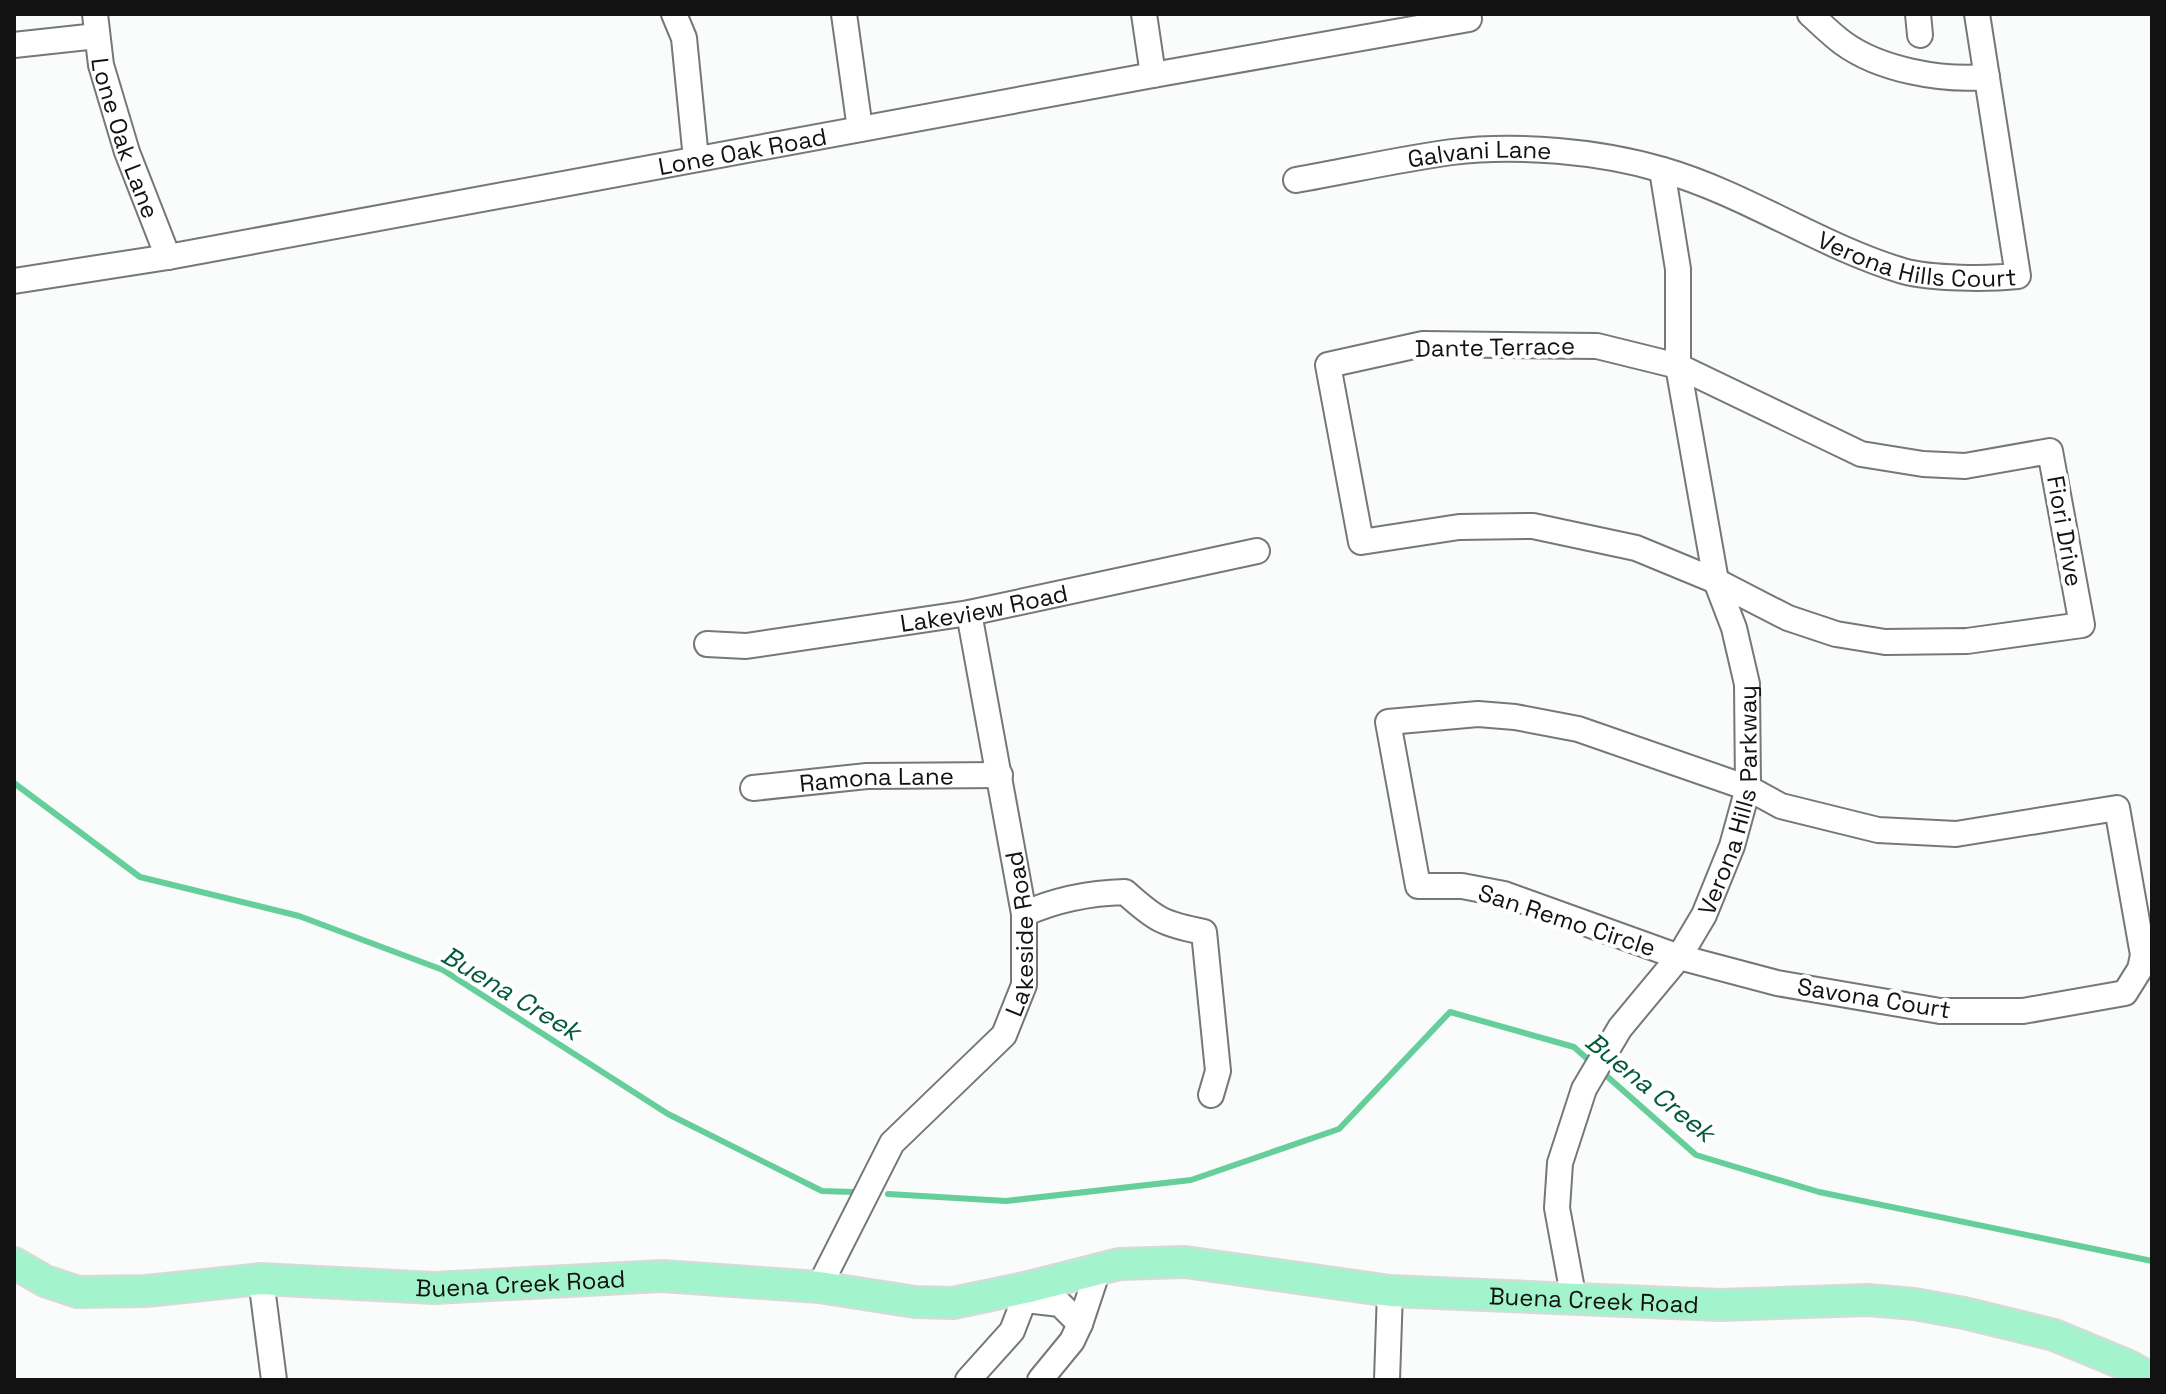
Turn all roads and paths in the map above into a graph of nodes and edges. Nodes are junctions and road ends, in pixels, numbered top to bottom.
1 (674, 14) edge
2 (844, 14) edge
3 (1144, 14) edge
4 (1810, 14) edge
5 (1977, 14) edge
6 (1469, 19) dead end
7 (96, 25) edge
8 (14, 45) edge
9 (1153, 75) junction
10 (1987, 77) junction
11 (860, 129) junction
12 (696, 159) junction
13 (1662, 170) junction
14 (1296, 180) dead end
15 (168, 257) junction
16 (14, 281) edge
17 (1678, 366) junction
18 (1257, 551) dead end
19 (1716, 581) junction
20 (969, 613) junction
21 (707, 644) dead end
22 (1000, 775) junction
23 (753, 788) dead end
24 (1748, 788) junction
25 (1024, 914) junction
26 (1679, 957) junction
27 (1211, 1095) dead end
28 (14, 1263) edge
29 (1098, 1270) junction
30 (261, 1279) junction
31 (819, 1287) junction
32 (1390, 1291) junction
33 (1028, 1294) junction
34 (1574, 1300) junction
35 (1080, 1324) junction
36 (2152, 1379) edge
37 (274, 1380) edge
38 (968, 1380) edge
39 (1040, 1380) edge
40 (1387, 1380) edge

1 - 12 street
2 - 11 street
3 - 9 street
4 - 10 street
5 - 10 street, Verona Hills Court
6 - 9 street, Lone Oak Road
7 - 8 street
7 - 15 street, Lone Oak Lane
9 - 11 street, Lone Oak Road
10 - 13 street, Verona Hills Court
11 - 12 street, Lone Oak Road
12 - 15 street, Lone Oak Road
13 - 14 street, Galvani Lane
13 - 17 street, Verona Hills Parkway
15 - 16 street, Lone Oak Road
17 - 19 street, Verona Hills Parkway
17 - 19 street, Dante Terrace
17 - 19 street, Fiori Drive
18 - 20 street, Lakeview Road
19 - 24 street, Verona Hills Parkway
20 - 21 street, Lakeview Road
20 - 22 street, Lakeside Road
22 - 23 street, Ramona Lane
22 - 25 street, Lakeside Road
24 - 26 street, Verona Hills Parkway
24 - 26 street, San Remo Circle
24 - 26 street, Savona Court
25 - 27 street
25 - 31 street, Lakeside Road
26 - 34 street, Verona Hills Parkway
28 - 30 main road, Buena Creek Road
29 - 32 main road, Buena Creek Road
29 - 33 main road, Buena Creek Road
29 - 35 street
30 - 31 main road, Buena Creek Road
30 - 37 street
31 - 33 main road, Buena Creek Road
32 - 34 main road, Buena Creek Road
32 - 40 street
33 - 35 street
33 - 38 street
34 - 36 main road, Buena Creek Road
35 - 39 street

